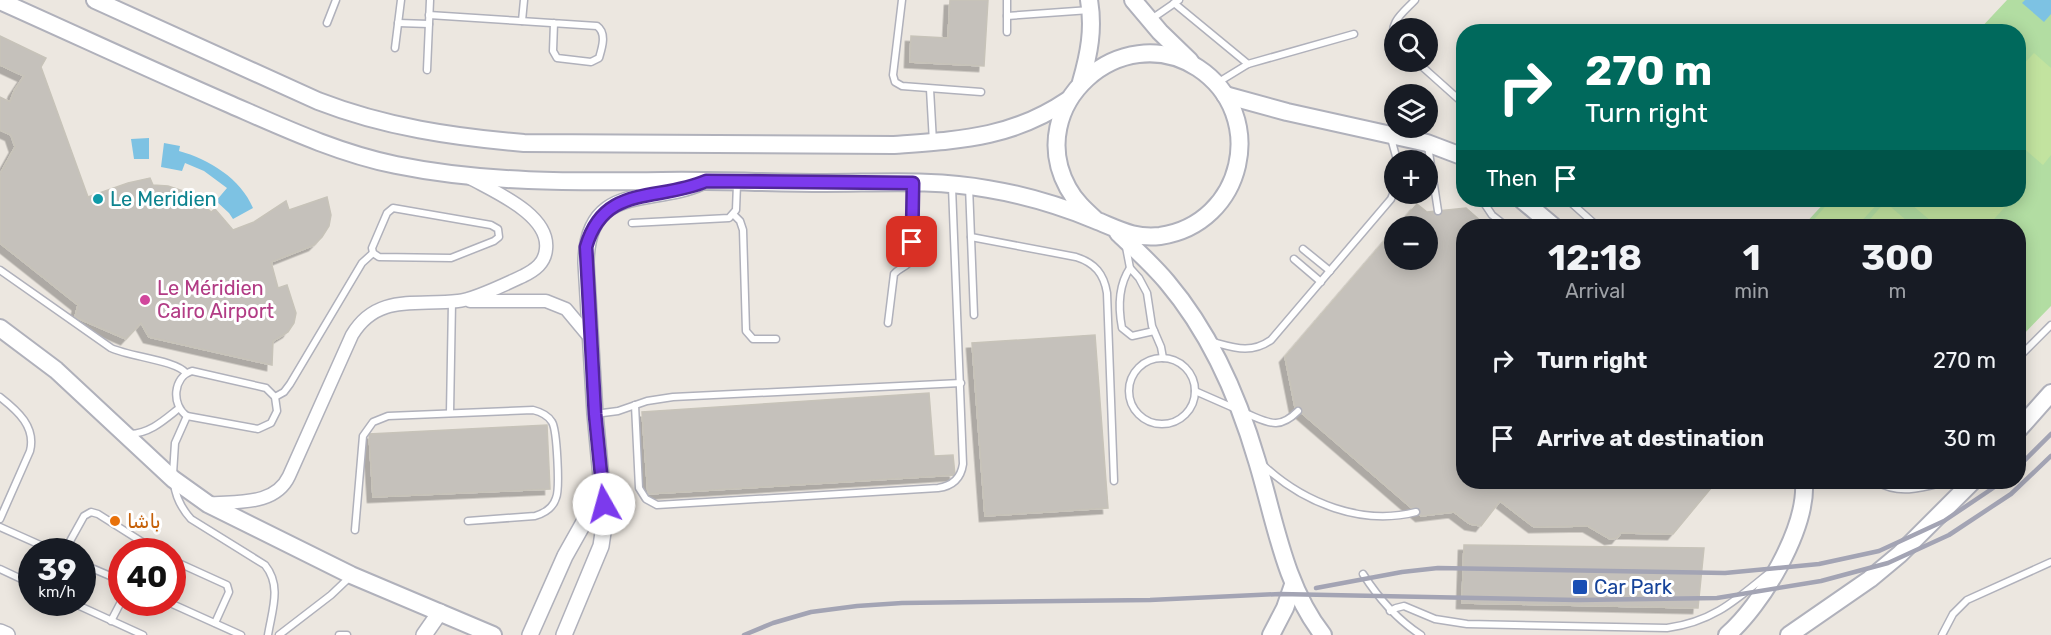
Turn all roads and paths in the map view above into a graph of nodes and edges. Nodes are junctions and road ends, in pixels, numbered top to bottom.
1 (95, 0) edge
2 (336, 0) edge
3 (401, 0) edge
4 (430, 0) edge
5 (524, 0) edge
6 (902, 0) edge
7 (1007, 0) edge
8 (1415, 0) edge
9 (0, 1) edge
10 (1177, 2) edge
11 (1090, 5) edge
12 (1141, 8) edge
13 (429, 15) junction
14 (1007, 16) junction
15 (1399, 18) edge
16 (522, 21) junction
17 (398, 22) junction
18 (327, 23) dead end
19 (554, 23) junction
20 (429, 24) junction
21 (1007, 33) dead end
22 (1354, 34) dead end
23 (395, 48) dead end
24 (1248, 64) junction
25 (1197, 68) junction
26 (427, 70) dead end
27 (1429, 72) edge
28 (1081, 82) junction
29 (930, 88) junction
30 (1221, 89) junction
31 (981, 92) dead end
32 (1456, 97) edge
33 (1068, 100) junction
34 (1384, 133) edge
35 (1406, 138) edge
36 (933, 142) junction
37 (1427, 143) junction
38 (1456, 154) edge
39 (469, 177) junction
40 (737, 180) junction
41 (706, 181) junction
42 (913, 183) junction
43 (960, 184) junction
44 (1387, 204) edge
45 (1487, 207) edge
46 (1530, 207) edge
47 (1576, 207) edge
48 (1438, 211) dead end
49 (734, 215) junction
50 (1497, 219) edge
51 (1545, 219) edge
52 (1589, 219) edge
53 (1096, 220) junction
54 (632, 223) dead end
55 (1120, 235) junction
56 (971, 237) junction
57 (1303, 249) dead end
58 (373, 253) junction
59 (1294, 259) dead end
60 (1130, 268) junction
61 (0, 270) edge
62 (1330, 271) junction
63 (1321, 282) junction
64 (456, 301) junction
65 (974, 315) dead end
66 (888, 323) dead end
67 (2051, 325) edge
68 (0, 328) edge
69 (1154, 332) junction
70 (591, 339) junction
71 (776, 339) dead end
72 (1209, 341) junction
73 (2026, 350) edge
74 (1163, 358) junction
75 (186, 373) junction
76 (961, 383) junction
77 (1195, 391) junction
78 (2051, 393) edge
79 (0, 397) edge
80 (275, 397) junction
81 (635, 405) junction
82 (178, 409) junction
83 (1298, 411) dead end
84 (1241, 412) junction
85 (450, 413) junction
86 (595, 414) junction
87 (187, 416) junction
88 (2026, 421) edge
89 (123, 434) junction
90 (1257, 460) junction
91 (173, 479) junction
92 (1114, 481) dead end
93 (601, 484) junction
94 (1803, 489) edge
95 (1894, 489) edge
96 (1911, 489) edge
97 (1965, 489) edge
98 (208, 504) junction
99 (1416, 512) dead end
100 (0, 519) edge
101 (468, 520) dead end
102 (0, 527) edge
103 (355, 530) dead end
104 (25, 538) edge
105 (72, 538) edge
106 (131, 538) edge
107 (2051, 562) edge
108 (1780, 563) junction
109 (186, 566) edge
110 (0, 569) edge
111 (1363, 574) dead end
112 (351, 575) junction
113 (18, 577) edge
114 (1293, 585) junction
115 (186, 610) edge
116 (1390, 611) junction
117 (440, 612) junction
118 (96, 614) edge
119 (114, 616) edge
120 (111, 621) junction
121 (215, 623) junction
122 (0, 632) edge
123 (7, 635) edge
124 (143, 635) edge
125 (241, 635) edge
126 (268, 635) edge
127 (279, 635) edge
128 (339, 635) edge
129 (347, 635) edge
130 (424, 635) edge
131 (493, 635) edge
132 (530, 635) edge
133 (564, 635) edge
134 (1271, 635) edge
135 (1323, 635) edge
136 (1421, 635) edge
137 (1727, 635) edge
138 (1789, 635) edge
139 (1942, 635) edge

1 - 36 main road
2 - 18 lane
3 - 17 lane
4 - 13 lane
5 - 16 lane
6 - 29 lane
7 - 14 lane
8 - 15 lane
9 - 39 main road
10 - 12 lane
10 - 24 lane
11 - 14 lane
11 - 28 main road
12 - 25 main road
13 - 16 lane
13 - 20 lane
14 - 21 lane
16 - 19 lane
17 - 20 lane
17 - 23 lane
19 - 19 lane
20 - 26 lane
22 - 24 lane
24 - 30 lane
25 - 28 main road
25 - 30 main road
27 - 32 lane
28 - 33 main road
29 - 31 lane
29 - 36 lane
30 - 34 main road
30 - 55 main road
33 - 36 main road
33 - 53 main road
35 - 37 main road
37 - 38 main road
37 - 48 lane
39 - 41 main road
39 - 64 street
40 - 41 main road
40 - 42 main road
40 - 49 lane
41 - 70 street
42 - 43 main road
42 - 66 lane
43 - 53 main road
43 - 56 lane
43 - 76 lane
44 - 62 lane
45 - 50 lane
46 - 51 main road
47 - 52 lane
49 - 54 lane
49 - 71 lane
53 - 55 main road
55 - 60 lane
55 - 72 main road
56 - 65 lane
56 - 92 lane
57 - 62 lane
58 - 58 lane
58 - 80 lane
59 - 63 lane
60 - 69 lane
60 - 69 lane
61 - 75 lane
62 - 63 lane
63 - 72 lane
64 - 70 street
64 - 85 lane
64 - 98 street
67 - 73 lane
68 - 89 main road
69 - 74 lane
70 - 86 street
72 - 84 main road
74 - 77 lane
74 - 77 lane
75 - 80 lane
75 - 82 lane
76 - 81 lane
76 - 81 lane
77 - 84 lane
78 - 88 main road
79 - 100 lane
80 - 87 lane
81 - 86 lane
82 - 87 lane
82 - 89 lane
83 - 84 lane
84 - 90 main road
85 - 101 lane
85 - 103 lane
86 - 93 street
87 - 91 lane
89 - 91 main road
90 - 99 lane
90 - 114 main road
91 - 98 main road
91 - 126 lane
93 - 132 street
93 - 133 street
94 - 108 main road
95 - 96 lane
97 - 138 main road
98 - 112 main road
102 - 104 lane
105 - 106 lane
107 - 139 lane
108 - 116 lane
108 - 137 main road
109 - 121 lane
110 - 113 lane
111 - 116 lane
112 - 117 main road
112 - 127 lane
114 - 134 main road
114 - 135 main road
115 - 121 lane
116 - 136 lane
117 - 130 street
117 - 131 main road
118 - 120 lane
119 - 120 lane
120 - 124 lane
121 - 125 lane
122 - 123 street
128 - 129 lane

